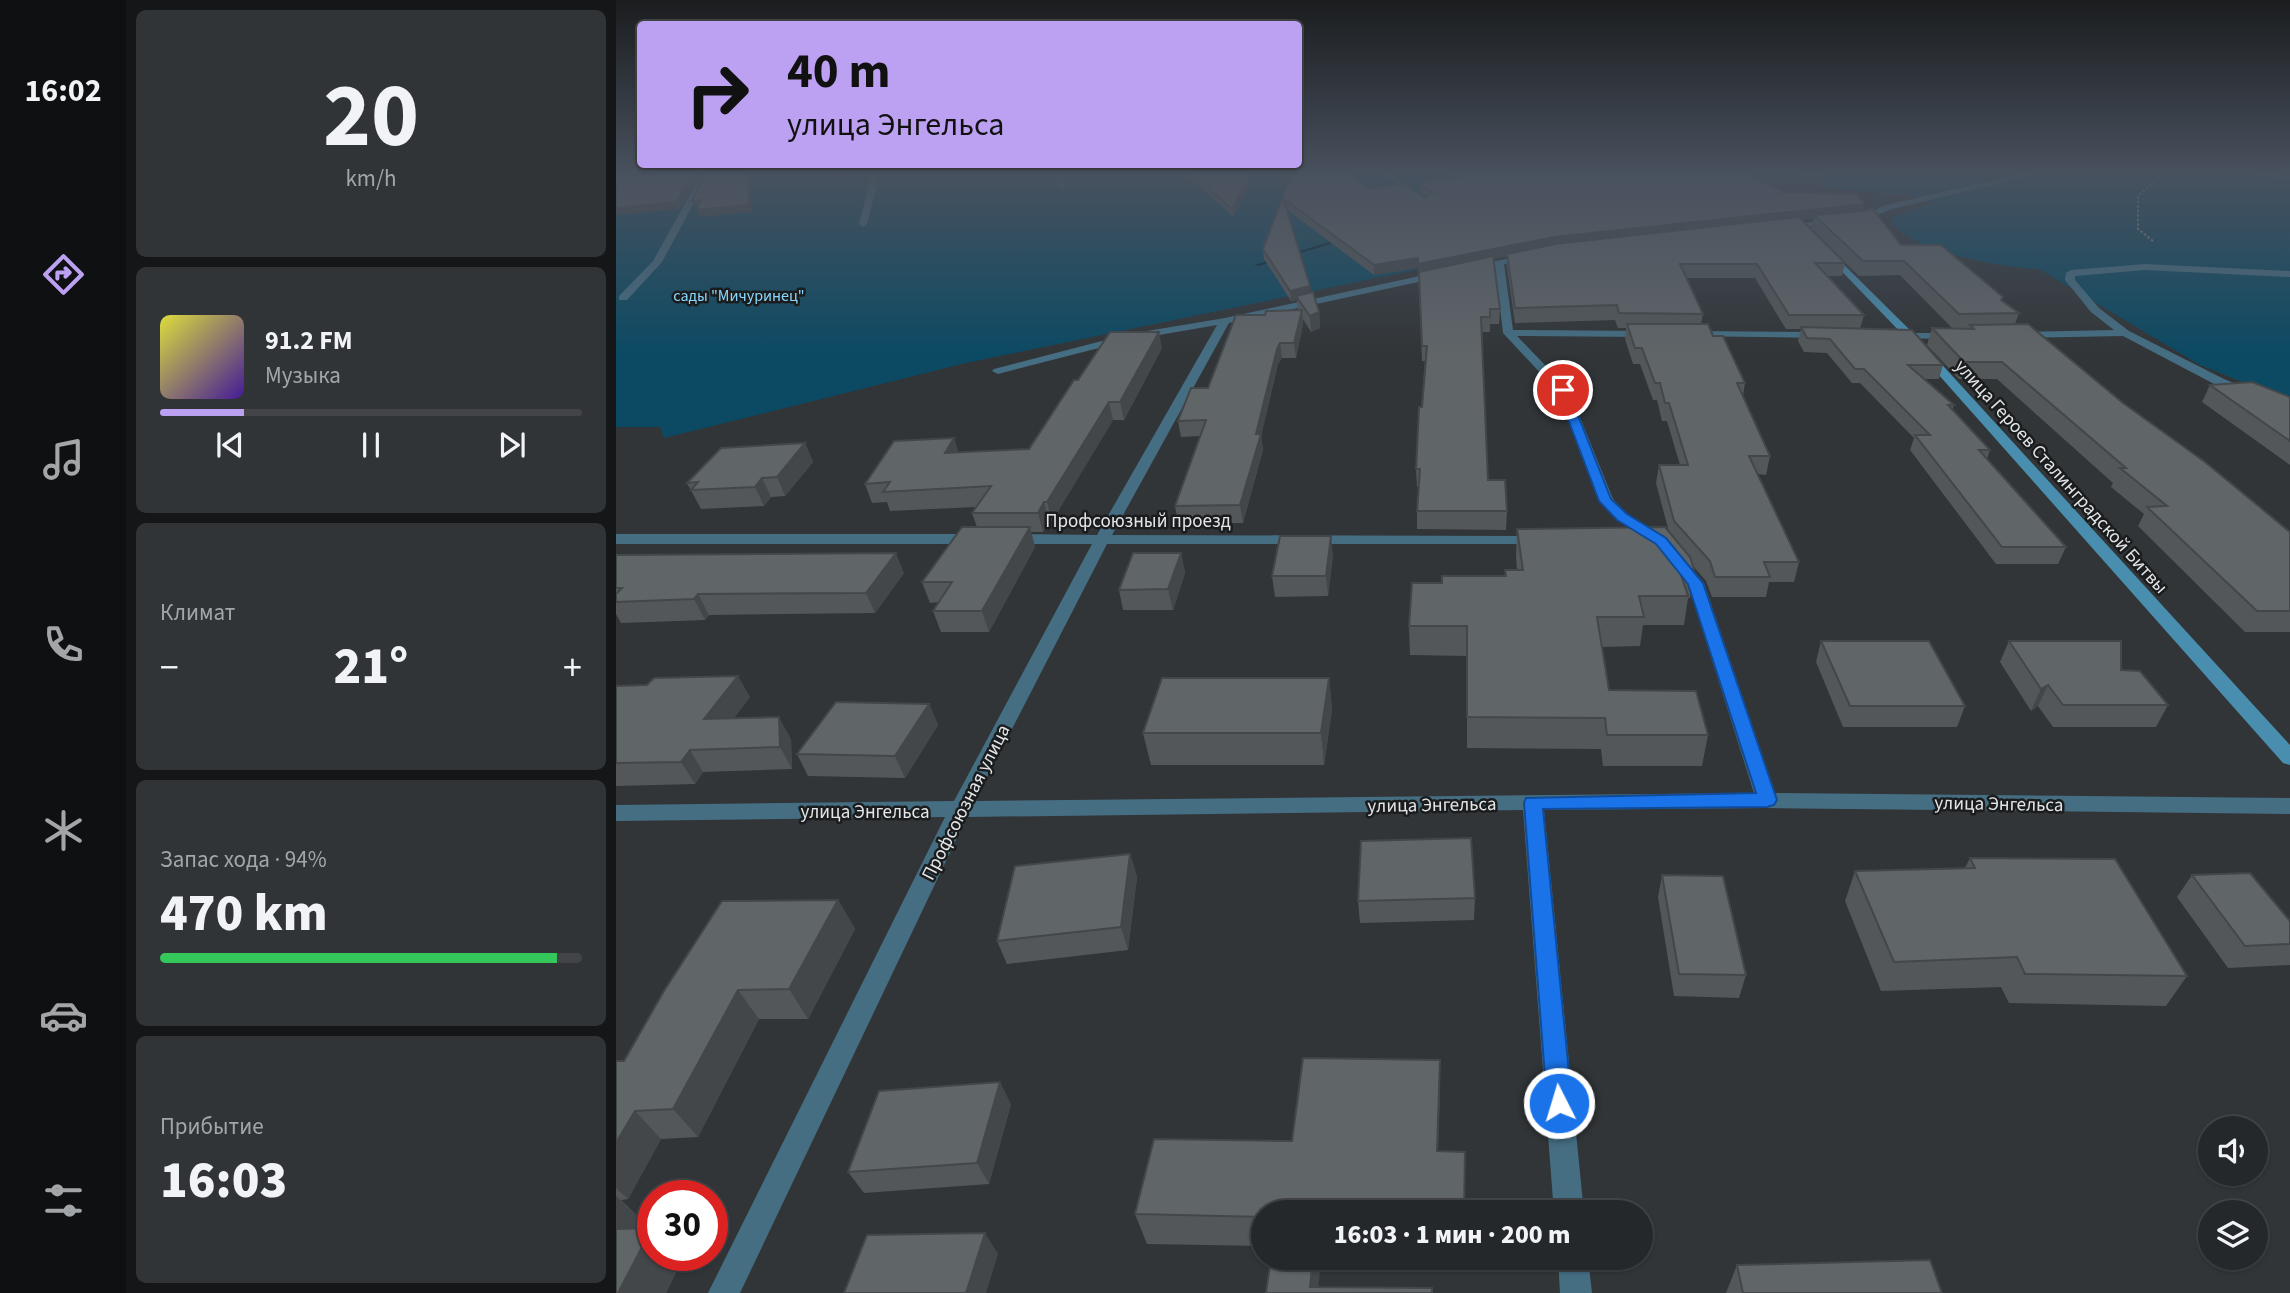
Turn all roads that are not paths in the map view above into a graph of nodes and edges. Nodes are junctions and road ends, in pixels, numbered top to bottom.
1 (673, 233) edge
2 (1806, 233) edge
3 (1543, 254) edge
4 (1499, 262) junction
5 (2290, 274) edge
6 (624, 298) dead end
7 (1225, 321) junction
8 (1508, 333) junction
9 (2125, 333) junction
10 (1661, 334) edge
11 (1674, 334) edge
12 (1840, 335) edge
13 (1967, 335) edge
14 (2007, 335) edge
15 (1882, 336) edge
16 (1910, 336) junction
17 (998, 371) dead end
18 (2290, 410) edge
19 (616, 539) edge
20 (1102, 539) junction
21 (1549, 541) edge
22 (1633, 541) edge
23 (1661, 541) junction
24 (2290, 758) edge
25 (1767, 800) junction
26 (1533, 803) junction
27 (2290, 806) edge
28 (959, 811) junction
29 (616, 813) edge
30 (1568, 1200) edge
31 (1574, 1270) edge
32 (724, 1293) edge
33 (1576, 1293) edge

1 - 6 street
2 - 16 street, улица Героев Сталинградской Битвы
3 - 4 street
4 - 7 street
4 - 8 street
5 - 9 street
7 - 17 street
7 - 20 street, Профсоюзная улица
8 - 10 street
8 - 23 street
9 - 14 street
9 - 18 street
11 - 12 street
13 - 16 street
15 - 16 street
16 - 24 street, улица Героев Сталинградской Битвы
19 - 20 street, Профсоюзный проезд
20 - 21 street, Профсоюзный проезд
20 - 28 street, Профсоюзная улица
22 - 23 street
23 - 25 street
25 - 26 street, улица Энгельса
25 - 27 street, улица Энгельса
26 - 28 street, улица Энгельса
26 - 30 street
28 - 29 street, улица Энгельса
28 - 32 street, Профсоюзная улица
31 - 33 street

